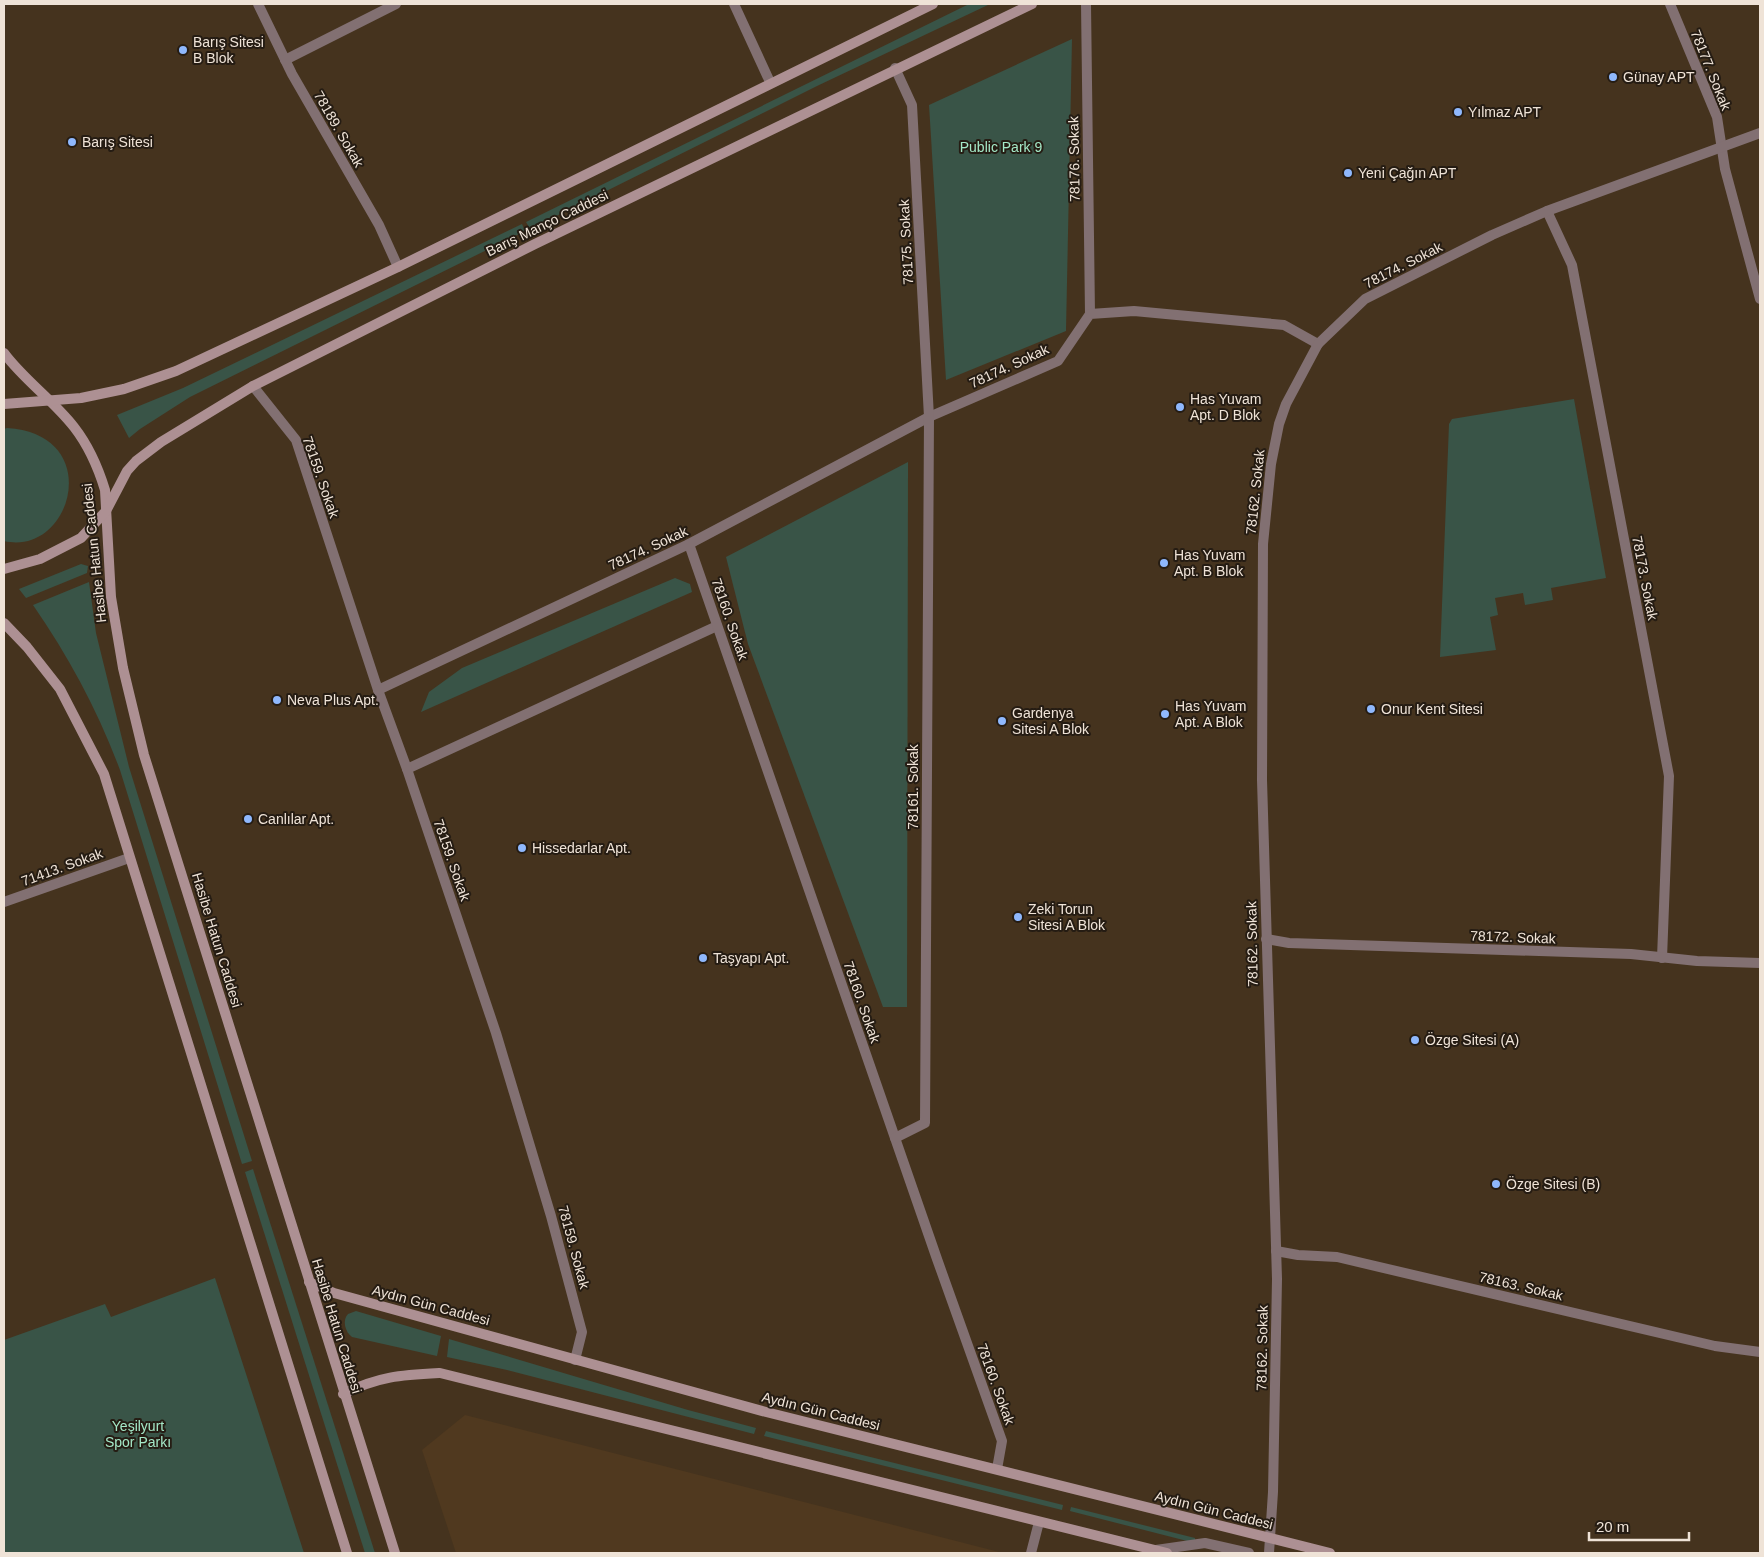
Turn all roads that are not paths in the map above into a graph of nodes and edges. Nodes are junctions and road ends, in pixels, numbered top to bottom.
1 (258, 4) edge
2 (396, 4) edge
3 (734, 4) edge
4 (933, 4) edge
5 (1032, 4) edge
6 (1086, 4) edge
7 (1670, 4) edge
8 (284, 60) junction
9 (896, 68) junction
10 (770, 82) junction
11 (1760, 133) edge
12 (1722, 148) junction
13 (1547, 211) junction
14 (398, 267) junction
15 (1760, 299) edge
16 (1090, 314) junction
17 (1318, 344) junction
18 (4, 353) edge
19 (254, 386) junction
20 (49, 400) junction
21 (4, 404) edge
22 (929, 417) junction
23 (106, 511) junction
24 (689, 544) junction
25 (4, 569) edge
26 (4, 623) edge
27 (717, 626) junction
28 (378, 690) junction
29 (407, 770) junction
30 (129, 858) junction
31 (4, 902) edge
32 (1266, 939) junction
33 (1662, 958) junction
34 (1760, 963) edge
35 (895, 1138) junction
36 (1276, 1251) junction
37 (309, 1282) junction
38 (1760, 1352) edge
39 (575, 1360) junction
40 (344, 1394) junction
41 (996, 1469) junction
42 (1039, 1522) junction
43 (1270, 1538) junction
44 (1155, 1550) junction
45 (346, 1553) edge
46 (395, 1553) edge
47 (1031, 1553) edge
48 (1167, 1553) edge
49 (1249, 1553) edge
50 (1269, 1553) edge
51 (1330, 1553) edge

1 - 8 street, 78189. Sokak
2 - 8 street
3 - 10 street
4 - 10 main road, Barış Manço Caddesi
5 - 9 main road, Barış Manço Caddesi
6 - 16 street, 78176. Sokak
7 - 12 street, 78177. Sokak
8 - 14 street, 78189. Sokak
9 - 19 main road, Barış Manço Caddesi
9 - 22 street, 78175. Sokak
10 - 14 main road, Barış Manço Caddesi
11 - 12 street, 78174. Sokak
12 - 13 street, 78174. Sokak
12 - 15 street, 78177. Sokak
13 - 17 street, 78174. Sokak
13 - 33 street, 78173. Sokak
14 - 20 main road, Barış Manço Caddesi
16 - 17 street
16 - 22 street, 78174. Sokak
17 - 32 street, 78162. Sokak
18 - 20 main road, Hasibe Hatun Caddesi
19 - 23 main road, Barış Manço Caddesi
19 - 28 street, 78159. Sokak
20 - 21 main road, Barış Manço Caddesi
20 - 23 main road, Hasibe Hatun Caddesi
22 - 24 street, 78174. Sokak
22 - 35 street, 78161. Sokak
23 - 25 main road, Barış Manço Caddesi
23 - 37 main road, Hasibe Hatun Caddesi
24 - 27 street, 78160. Sokak
24 - 28 street, 78174. Sokak
26 - 30 main road
27 - 29 street
27 - 35 street, 78160. Sokak
28 - 29 street, 78159. Sokak
29 - 39 street, 78159. Sokak
30 - 31 street, 71413. Sokak
30 - 45 main road
32 - 33 street, 78172. Sokak
32 - 36 street, 78162. Sokak
33 - 34 street, 78172. Sokak
35 - 41 street, 78160. Sokak
36 - 38 street, 78163. Sokak
36 - 43 street, 78162. Sokak
37 - 39 main road, Aydın Gün Caddesi
37 - 40 main road, Hasibe Hatun Caddesi
39 - 41 main road, Aydın Gün Caddesi
40 - 42 main road
40 - 46 main road, Hasibe Hatun Caddesi
41 - 43 main road, Aydın Gün Caddesi
42 - 44 main road
42 - 47 street
43 - 50 street, 78162. Sokak
43 - 51 main road, Aydın Gün Caddesi
44 - 48 main road
44 - 49 street

